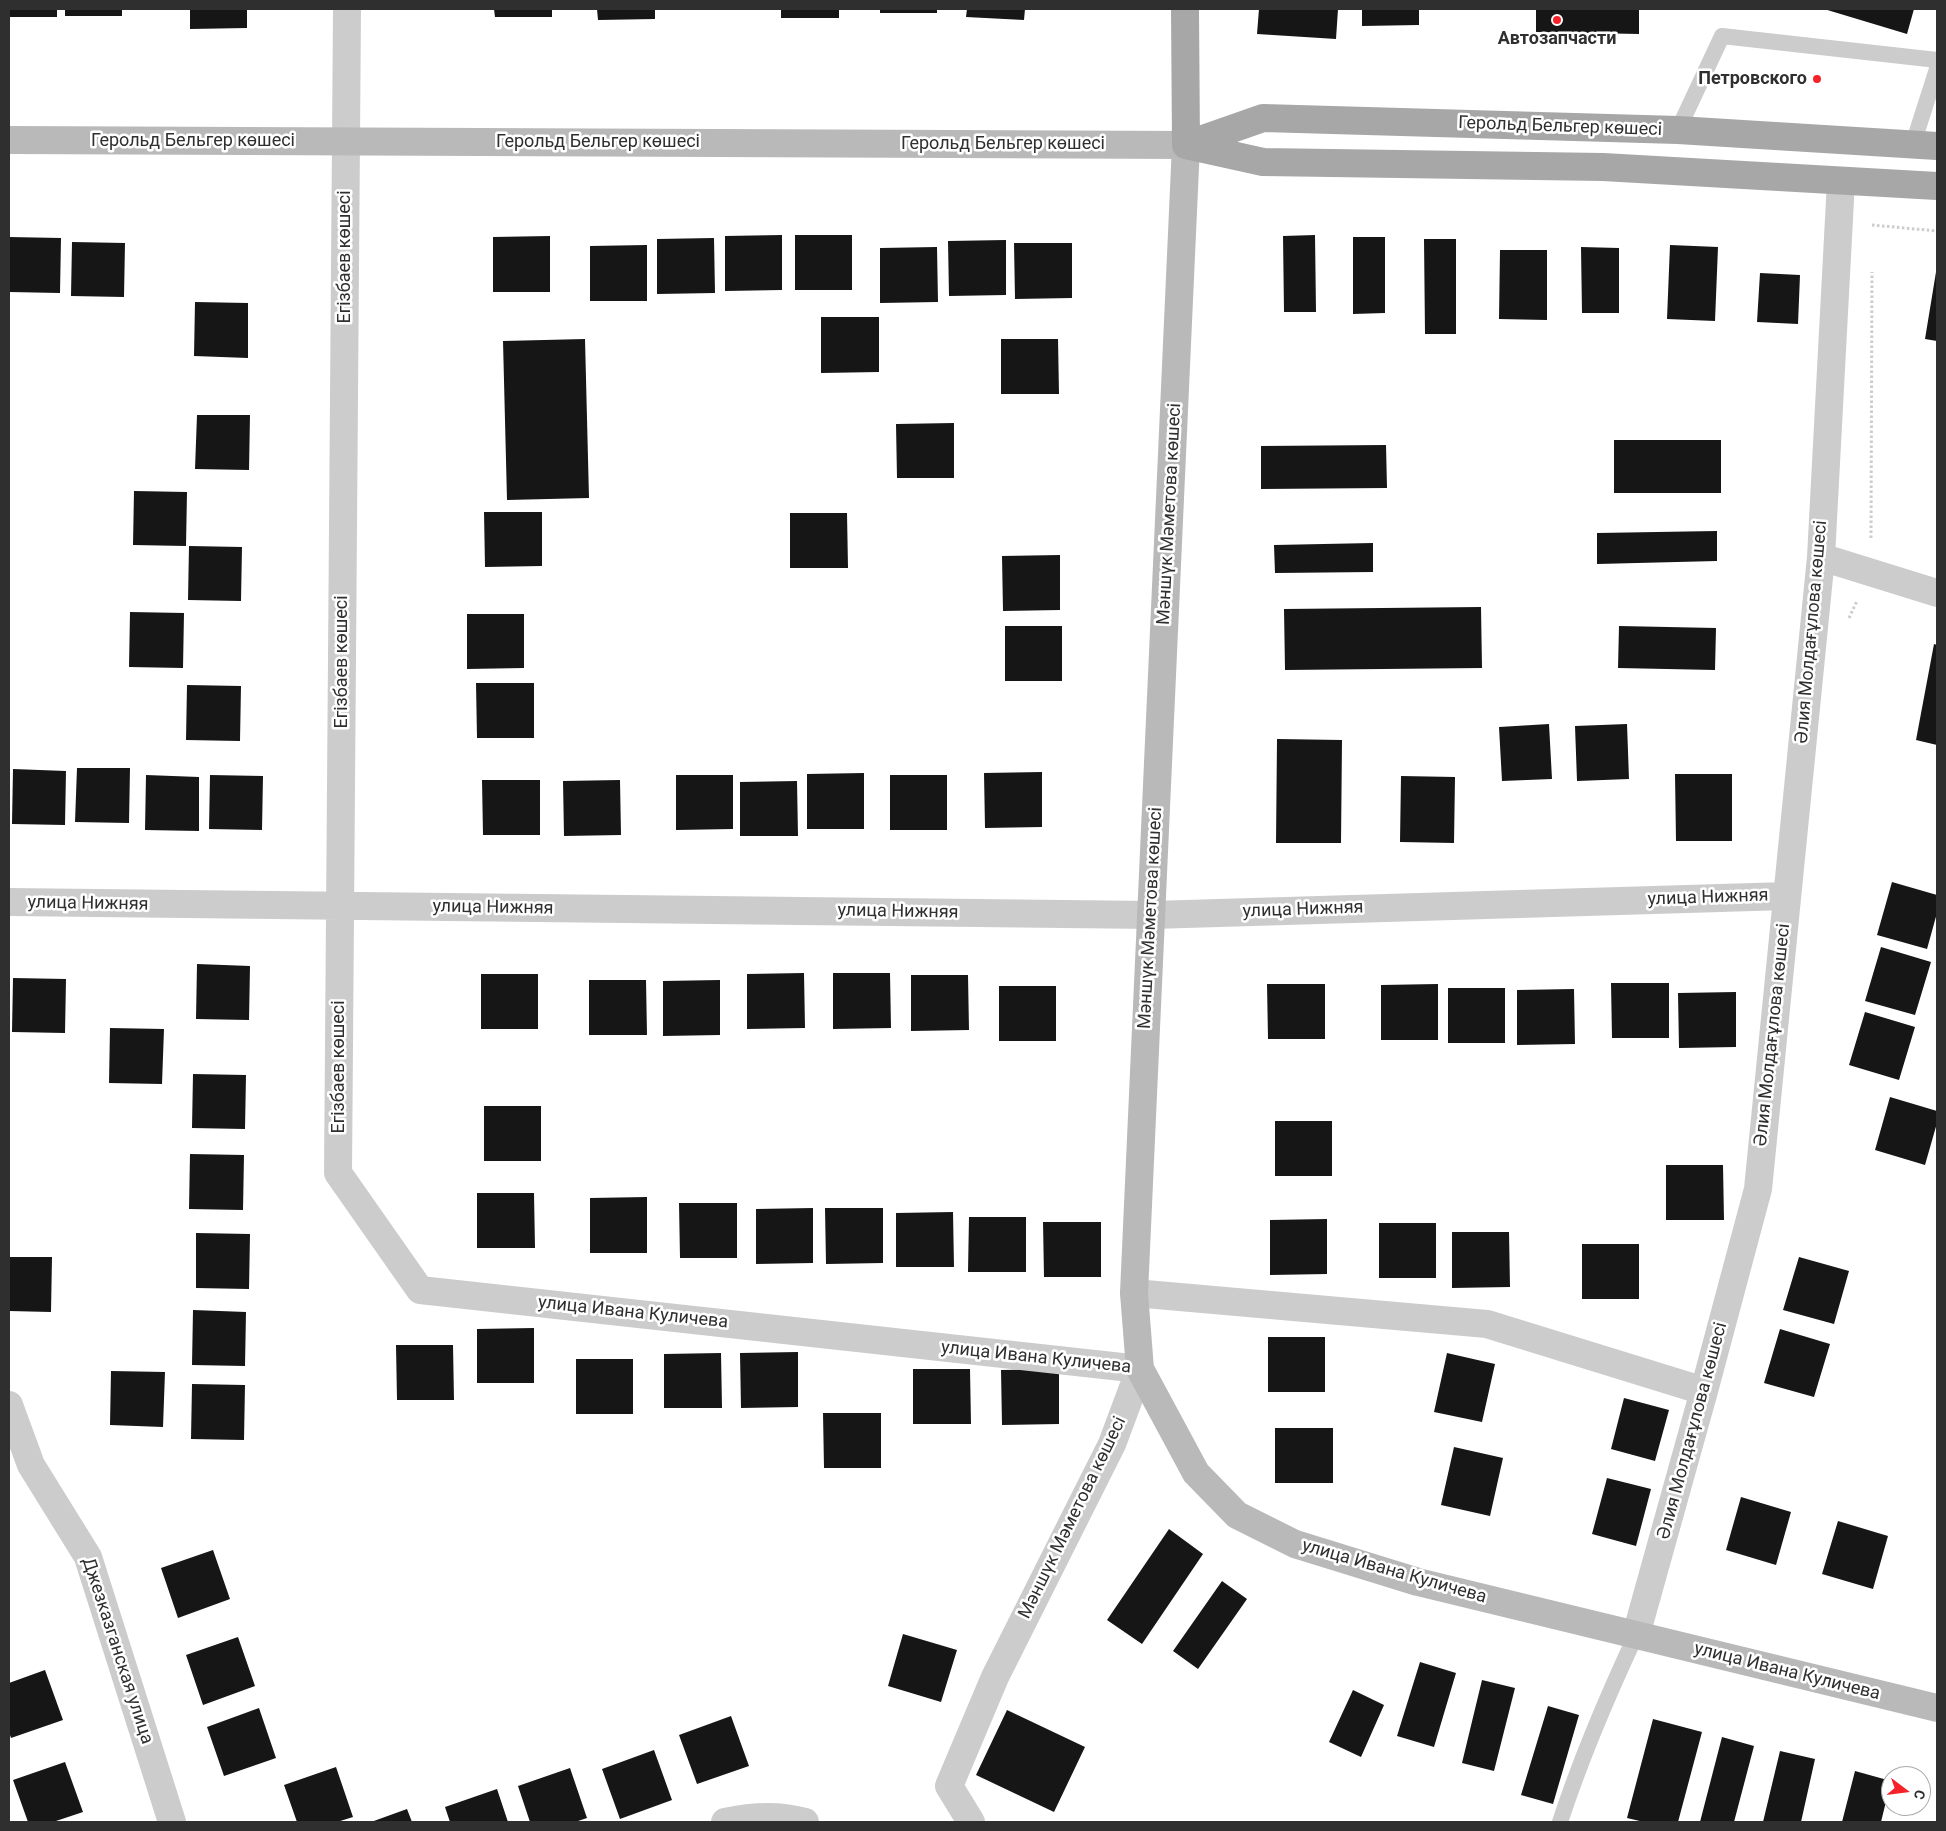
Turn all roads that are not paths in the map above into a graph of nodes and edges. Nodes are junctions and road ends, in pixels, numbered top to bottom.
1 (347, 9) edge
2 (1185, 9) edge
3 (1937, 60) edge
4 (1937, 69) edge
5 (1678, 130) junction
6 (9, 140) edge
7 (346, 141) junction
8 (1186, 145) junction
9 (1925, 145) edge
10 (1841, 181) junction
11 (1937, 186) edge
12 (1821, 557) junction
13 (1937, 593) edge
14 (1787, 896) junction
15 (9, 902) edge
16 (340, 907) junction
17 (1152, 915) junction
18 (420, 1290) joint
19 (1134, 1293) junction
20 (1140, 1369) junction
21 (1704, 1390) junction
22 (9, 1405) edge
23 (1636, 1635) junction
24 (1937, 1708) edge
25 (172, 1822) edge
26 (725, 1822) edge
27 (805, 1822) edge
28 (971, 1822) edge
29 (1560, 1822) edge

1 - 7 street, Егізбаев көшесі
2 - 8 main road, Мәншүк Мәметова көшесі
3 - 5 lane
4 - 9 lane
5 - 8 main road, Герольд Бельгер көшесі
5 - 9 main road, Герольд Бельгер көшесі
6 - 7 street, Герольд Бельгер көшесі
7 - 8 street, Герольд Бельгер көшесі
7 - 16 street, Егізбаев көшесі
8 - 10 main road, Герольд Бельгер көшесі
8 - 17 street, Мәншүк Мәметова көшесі
10 - 11 main road, Герольд Бельгер көшесі
10 - 12 street, Әлия Молдағұлова көшесі
12 - 13 street
12 - 14 street, Әлия Молдағұлова көшесі
14 - 17 street, улица Нижняя
14 - 21 street, Әлия Молдағұлова көшесі
15 - 16 street, улица Нижняя
16 - 17 street, улица Нижняя
16 - 18 street, Егізбаев көшесі
17 - 19 street, Мәншүк Мәметова көшесі
18 - 20 street, улица Ивана Куличева
19 - 20 street, Мәншүк Мәметова көшесі
19 - 21 street
20 - 23 street, улица Ивана Куличева
20 - 28 street, Мәншүк Мәметова көшесі
21 - 23 street, Әлия Молдағұлова көшесі
22 - 25 street, Джезказганская улица
23 - 24 street, улица Ивана Куличева
23 - 29 lane
26 - 27 street

